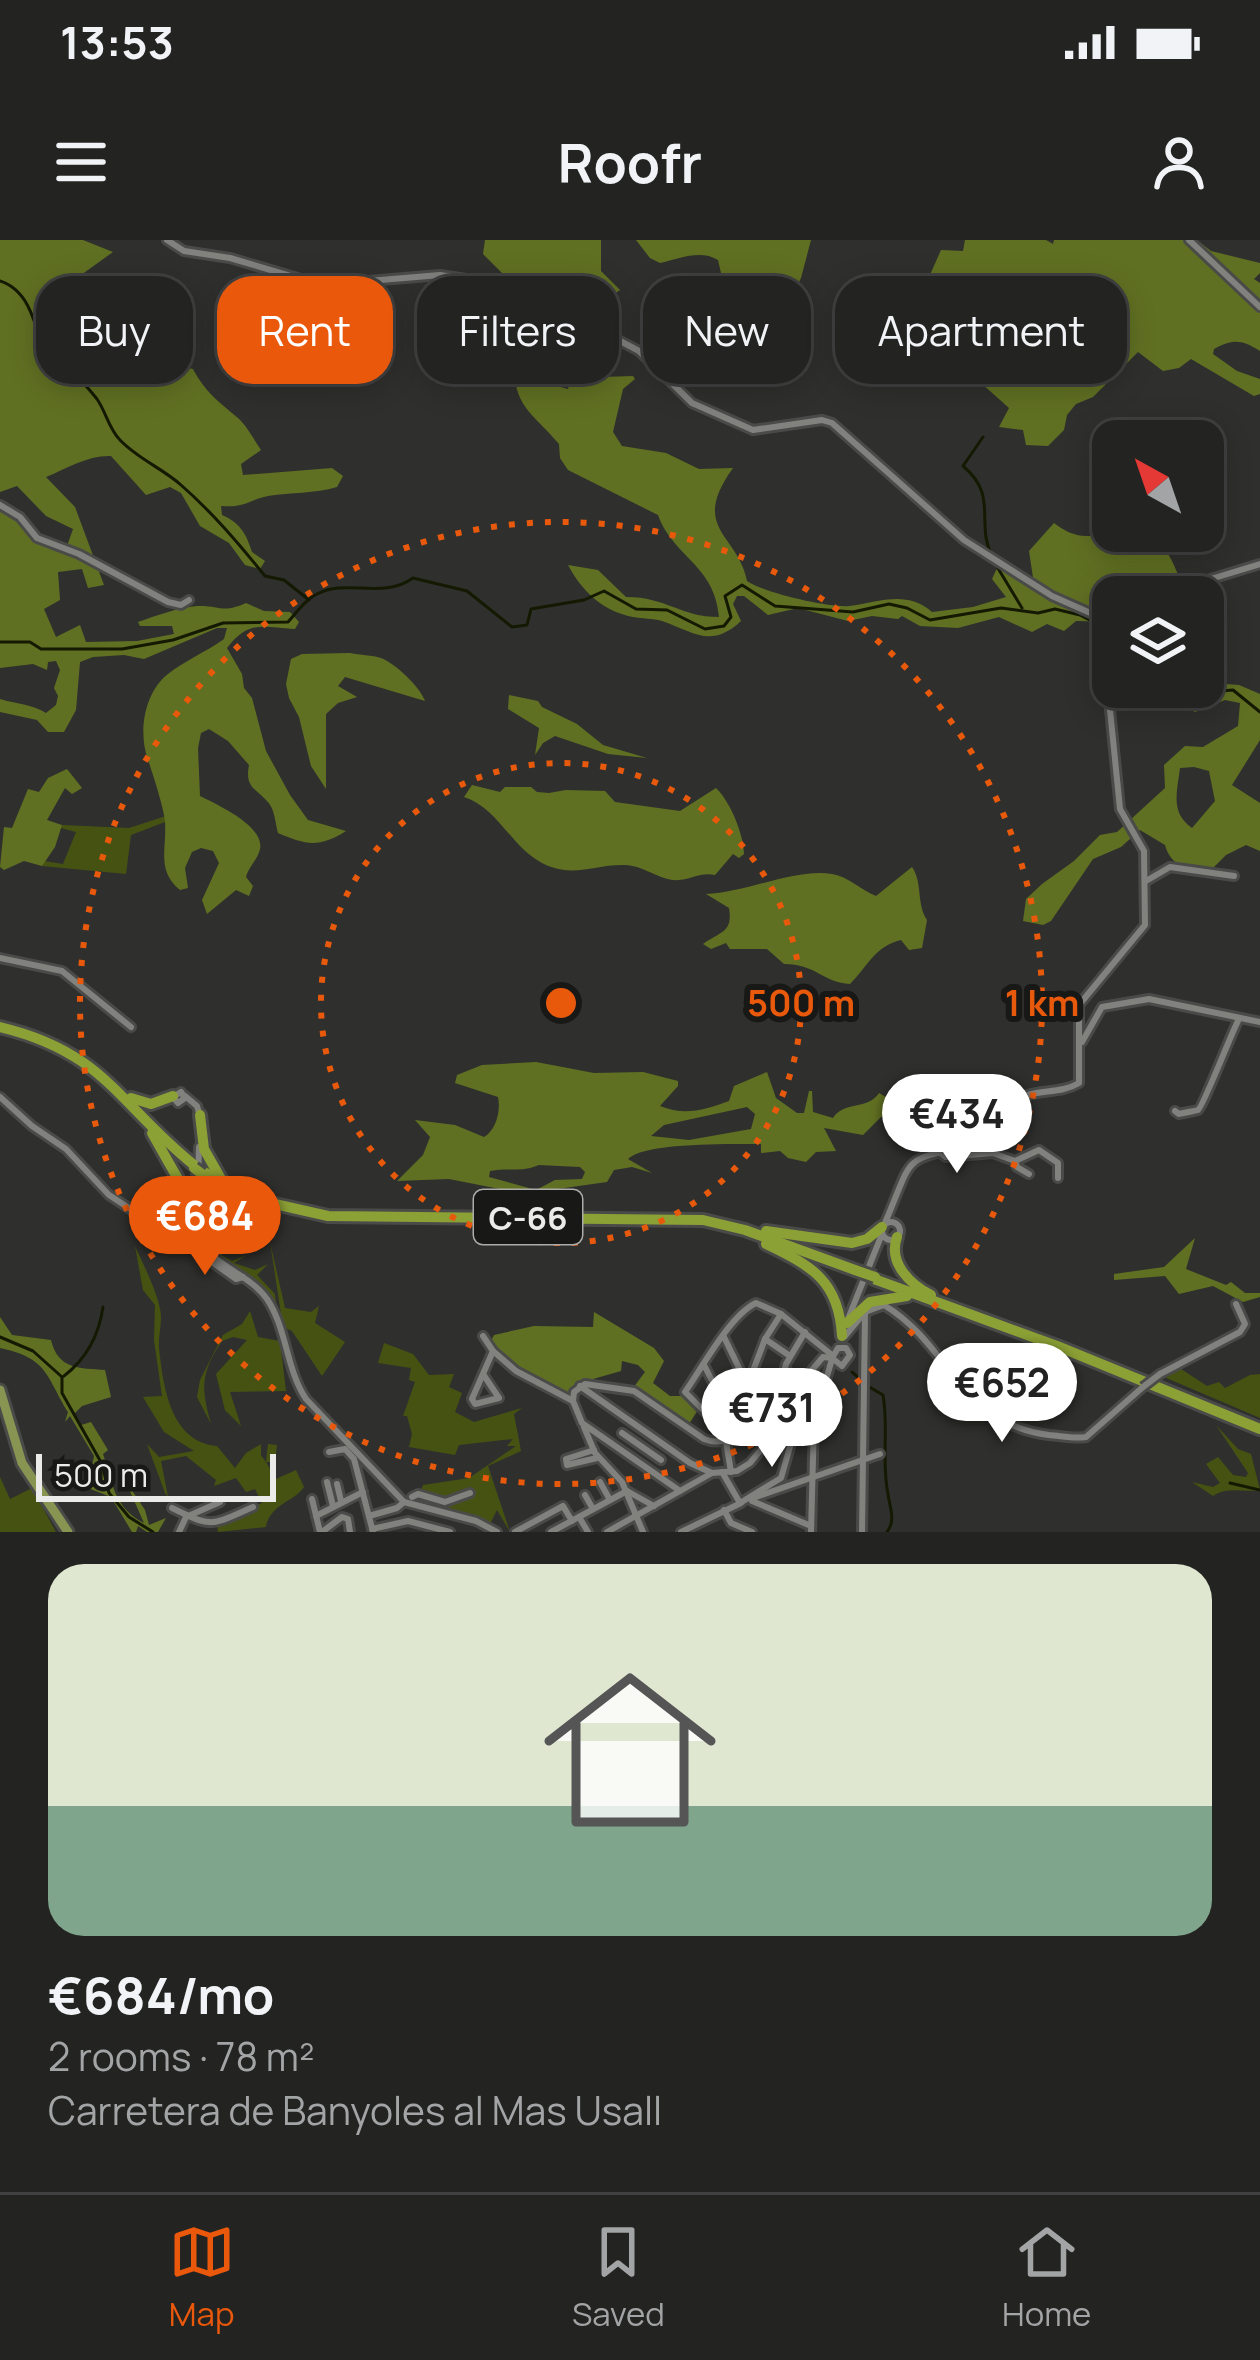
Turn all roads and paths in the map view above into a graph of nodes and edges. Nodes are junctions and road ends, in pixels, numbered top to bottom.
1 (167, 240) edge
2 (1189, 240) edge
3 (284, 274) joint
4 (1260, 307) edge
5 (0, 505) edge
6 (1260, 564) edge
7 (1221, 576) edge
8 (189, 601) dead end
9 (1092, 614) edge
10 (1110, 708) edge
11 (1234, 875) dead end
12 (1146, 880) junction
13 (0, 958) edge
14 (1238, 1020) junction
15 (1260, 1022) edge
16 (130, 1027) dead end
17 (0, 1029) edge
18 (1079, 1044) junction
19 (114, 1085) junction
20 (183, 1094) joint
21 (0, 1096) edge
22 (1175, 1111) dead end
23 (200, 1115) junction
24 (143, 1119) junction
25 (939, 1152) junction
26 (1013, 1161) junction
27 (198, 1170) junction
28 (1029, 1174) dead end
29 (1058, 1178) dead end
30 (241, 1193) junction
31 (711, 1223) junction
32 (889, 1230) junction
33 (201, 1244) junction
34 (243, 1277) junction
35 (874, 1278) junction
36 (927, 1300) junction
37 (941, 1301) junction
38 (1236, 1304) dead end
39 (781, 1314) junction
40 (806, 1332) junction
41 (724, 1336) junction
42 (864, 1336) junction
43 (486, 1337) dead end
44 (765, 1339) junction
45 (842, 1342) junction
46 (493, 1351) junction
47 (790, 1356) junction
48 (704, 1365) junction
49 (839, 1366) junction
50 (785, 1369) junction
51 (829, 1370) junction
52 (483, 1374) junction
53 (748, 1384) junction
54 (580, 1386) junction
55 (809, 1389) junction
56 (0, 1390) edge
57 (573, 1400) junction
58 (749, 1419) junction
59 (630, 1422) junction
60 (582, 1423) junction
61 (1260, 1427) edge
62 (770, 1430) junction
63 (622, 1433) junction
64 (726, 1441) junction
65 (793, 1442) junction
66 (614, 1445) junction
67 (668, 1449) junction
68 (329, 1452) dead end
69 (880, 1454) dead end
70 (661, 1460) junction
71 (863, 1461) junction
72 (652, 1472) junction
73 (722, 1472) junction
74 (812, 1476) junction
75 (327, 1482) dead end
76 (600, 1482) dead end
77 (337, 1484) dead end
78 (680, 1491) junction
79 (363, 1492) junction
80 (630, 1492) junction
81 (470, 1493) dead end
82 (585, 1495) dead end
83 (312, 1499) dead end
84 (407, 1499) junction
85 (759, 1499) junction
86 (610, 1500) junction
87 (341, 1501) junction
88 (220, 1502) dead end
89 (744, 1502) junction
90 (333, 1506) junction
91 (654, 1506) junction
92 (253, 1507) dead end
93 (172, 1508) dead end
94 (593, 1509) junction
95 (724, 1510) junction
96 (316, 1516) junction
97 (369, 1516) junction
98 (636, 1516) junction
99 (186, 1517) junction
100 (543, 1517) junction
101 (581, 1524) edge
102 (350, 1529) edge
103 (811, 1529) edge
104 (739, 1530) edge
105 (372, 1531) edge
106 (68, 1532) edge
107 (179, 1532) edge
108 (321, 1532) edge
109 (445, 1532) edge
110 (497, 1532) edge
111 (515, 1532) edge
112 (551, 1532) edge
113 (572, 1532) edge
114 (607, 1532) edge
115 (643, 1532) edge
116 (681, 1532) edge
117 (752, 1532) edge
118 (862, 1532) edge

1 - 3 street
2 - 4 street
3 - 9 street
5 - 8 street
6 - 7 street
10 - 12 street
11 - 12 street
12 - 18 street
13 - 16 street
14 - 15 street
14 - 18 street
14 - 22 street
17 - 19 highway, C-66
17 - 24 highway, C-66
18 - 25 street
19 - 20 highway
19 - 27 highway, C-66
20 - 23 street
21 - 34 street
23 - 30 highway
23 - 33 street
24 - 27 highway, C-66
24 - 33 highway
25 - 26 street
25 - 32 street
26 - 28 street
26 - 29 street
27 - 30 highway, C-66
27 - 31 highway, C-66
30 - 31 highway, C-66
31 - 32 highway
31 - 35 highway, C-66, bridge
31 - 45 highway
32 - 37 highway
32 - 45 street
33 - 34 street
34 - 84 street
35 - 36 highway, C-66
35 - 37 highway, C-66
36 - 45 highway
36 - 61 highway, C-66
37 - 61 highway, C-66
38 - 45 street, bridge
39 - 40 street
39 - 41 street
39 - 44 street
40 - 45 street
40 - 47 street
41 - 48 street
41 - 53 street
42 - 45 street
42 - 45 street
42 - 71 street
43 - 46 street
44 - 47 street
44 - 53 street
45 - 49 street
45 - 49 street
45 - 51 street
45 - 55 street
46 - 52 street
46 - 57 street
47 - 50 street
48 - 48 street
49 - 51 street
50 - 55 street
50 - 62 street
51 - 74 street
52 - 52 street
53 - 58 street
54 - 57 street
54 - 59 street
54 - 64 street
55 - 65 street
56 - 106 main road
57 - 60 street
58 - 62 street
58 - 64 street
59 - 63 street
59 - 67 street
60 - 66 street
60 - 80 street
62 - 65 street
62 - 73 street
63 - 66 street
63 - 70 street
64 - 73 street
65 - 89 street
66 - 72 street
67 - 70 street
67 - 73 street
68 - 79 street
69 - 71 street
70 - 72 street
71 - 74 street
71 - 118 street
72 - 78 street
73 - 78 street
73 - 89 street
74 - 85 street
74 - 103 street
75 - 90 street
76 - 86 street
77 - 87 street
78 - 91 street
79 - 87 street
79 - 97 street
80 - 86 street
80 - 91 street
80 - 98 street
81 - 84 street
82 - 94 street
83 - 96 street
84 - 97 street
84 - 110 street
85 - 89 street
85 - 103 street
86 - 94 street
87 - 90 street
88 - 99 street
89 - 95 street
90 - 96 street
91 - 98 street
92 - 99 street
93 - 99 street
94 - 101 street
95 - 104 street
95 - 116 street
96 - 108 street
97 - 105 street
98 - 114 street
98 - 115 street
99 - 107 street
100 - 101 street
100 - 111 street
100 - 112 street
101 - 112 street
101 - 113 street
102 - 108 street
104 - 117 street
105 - 109 street

